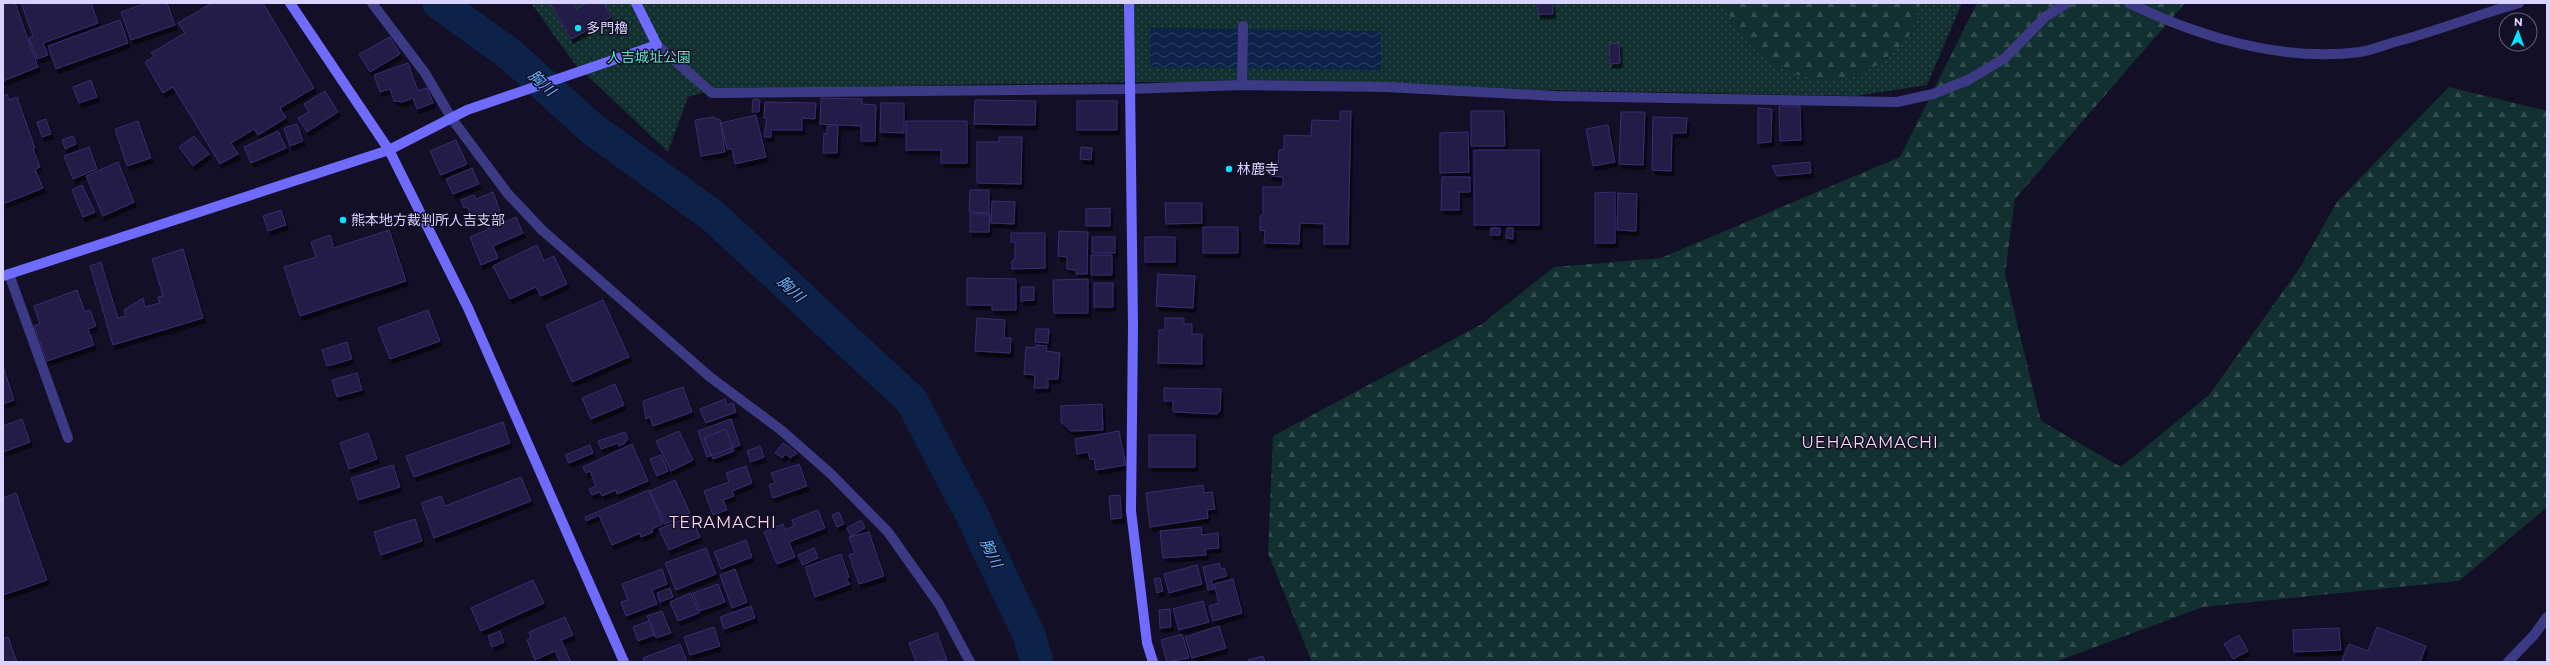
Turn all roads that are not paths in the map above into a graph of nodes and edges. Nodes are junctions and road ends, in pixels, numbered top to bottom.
1 (290, 3) edge
2 (372, 3) edge
3 (636, 3) edge
4 (1129, 3) edge
5 (2067, 3) edge
6 (2129, 3) edge
7 (2519, 3) edge
8 (1243, 26) dead end
9 (657, 45) junction
10 (1242, 84) junction
11 (1129, 89) junction
12 (452, 119) junction
13 (389, 150) junction
14 (6, 275) edge
15 (68, 438) dead end
16 (2547, 618) edge
17 (624, 662) edge
18 (970, 662) edge
19 (1153, 662) edge
20 (2508, 662) edge

1 - 13 street
2 - 12 street
3 - 9 street
4 - 11 street
5 - 10 street
6 - 7 street
8 - 10 street
9 - 11 street
9 - 12 street
10 - 11 street
11 - 19 street
12 - 13 street
12 - 18 street
13 - 14 street
13 - 17 street
14 - 15 street
16 - 20 street

